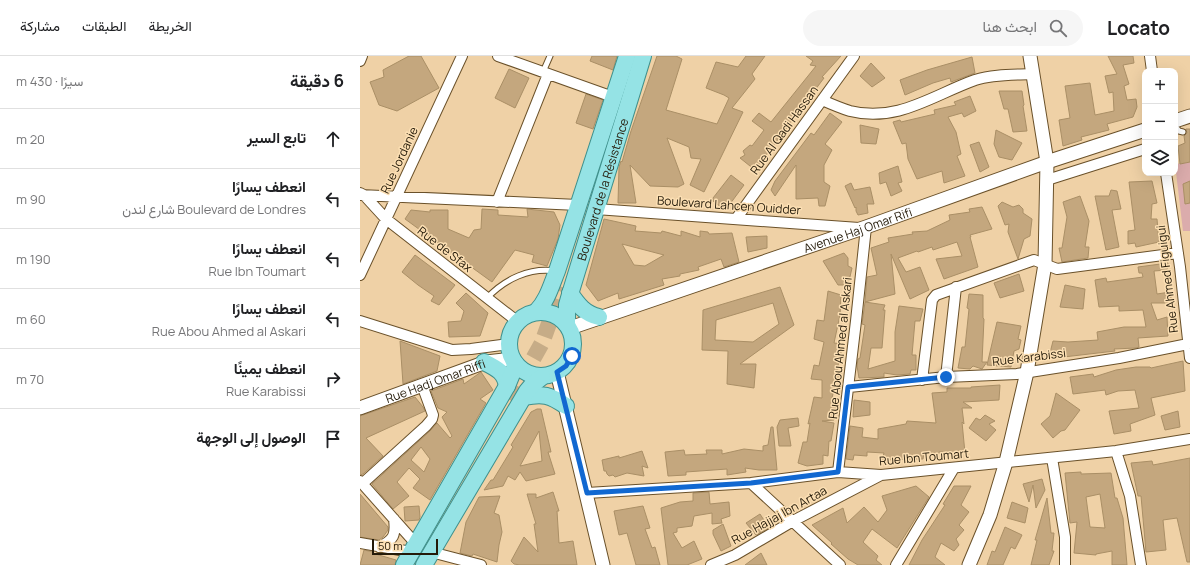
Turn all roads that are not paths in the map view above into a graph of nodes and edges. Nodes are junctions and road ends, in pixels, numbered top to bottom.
1 (362, 56) edge
2 (462, 56) edge
3 (498, 56) edge
4 (550, 56) edge
5 (627, 56) edge
6 (635, 56) edge
7 (643, 56) edge
8 (854, 56) edge
9 (1030, 56) edge
10 (1150, 56) edge
11 (360, 61) edge
12 (1152, 68) edge
13 (546, 73) junction
14 (1033, 74) junction
15 (613, 97) junction
16 (822, 100) junction
17 (1190, 116) edge
18 (1178, 120) edge
19 (1178, 130) edge
20 (1142, 131) edge
21 (1183, 132) dead end
22 (1142, 150) edge
23 (1047, 162) junction
24 (1166, 176) edge
25 (1047, 180) junction
26 (361, 194) edge
27 (397, 196) junction
28 (497, 202) junction
29 (578, 205) junction
30 (596, 209) junction
31 (736, 219) junction
32 (386, 220) junction
33 (863, 227) junction
34 (1178, 253) junction
35 (1045, 264) junction
36 (557, 271) junction
37 (360, 275) edge
38 (956, 287) junction
39 (566, 290) junction
40 (488, 298) junction
41 (536, 312) junction
42 (599, 317) junction
43 (360, 321) edge
44 (518, 322) junction
45 (568, 326) junction
46 (1188, 344) junction
47 (512, 355) junction
48 (1190, 358) edge
49 (484, 362) junction
50 (1027, 372) junction
51 (550, 375) junction
52 (946, 377) junction
53 (922, 380) junction
54 (422, 385) junction
55 (848, 387) junction
56 (513, 394) junction
57 (566, 406) junction
58 (360, 408) edge
59 (1190, 439) edge
60 (1116, 451) junction
61 (1052, 458) junction
62 (1006, 462) junction
63 (954, 468) junction
64 (838, 472) junction
65 (881, 475) junction
66 (361, 483) edge
67 (751, 483) junction
68 (587, 493) junction
69 (394, 519) junction
70 (793, 521) junction
71 (360, 543) edge
72 (379, 547) junction
73 (411, 557) edge
74 (428, 559) edge
75 (1065, 564) edge
76 (481, 565) edge
77 (603, 565) edge
78 (711, 565) edge
79 (840, 565) edge
80 (896, 565) edge
81 (969, 565) edge
82 (1141, 565) edge

1 - 11 street
2 - 27 street, Rue Jordanie
3 - 13 street
4 - 13 lane
5 - 15 main road, Boulevard de la Résistance
6 - 39 main road
7 - 30 main road, Boulevard de la Résistance
8 - 16 street, Rue Al Qadi Hassan
9 - 14 street
10 - 12 street
13 - 15 street
13 - 28 street
14 - 16 street
14 - 23 street
15 - 29 main road, Boulevard de la Résistance
16 - 31 street, Rue Al Qadi Hassan
17 - 18 street
19 - 21 lane
20 - 23 street, Avenue Haj Omar Rifi
22 - 25 street
23 - 25 street
23 - 33 street, Avenue Haj Omar Rifi
24 - 34 street, Rue Ahmed Figuigui
25 - 35 street
26 - 27 street
26 - 32 street, Rue de Sfax
27 - 28 street
27 - 32 street, Rue Jordanie
28 - 29 street
29 - 36 main road, Boulevard de la Résistance
30 - 31 street, Boulevard Lahcen Ouidder
30 - 39 main road, Boulevard de la Résistance
31 - 33 street, Boulevard Lahcen Ouidder
32 - 37 street, Rue Jordanie
32 - 40 street, Rue de Sfax
33 - 42 street, Avenue Haj Omar Rifi
33 - 55 street, Rue Abou Ahmed al Askari
34 - 35 street
34 - 46 street, Rue Ahmed Figuigui
35 - 38 street
35 - 50 street
36 - 40 lane
36 - 41 main road, Boulevard de la Résistance
38 - 52 street
38 - 53 street
39 - 42 main road
39 - 45 main road, Boulevard de la Résistance
40 - 44 street, Rue de Sfax
41 - 44 main road
41 - 45 main road
42 - 45 street, Avenue Haj Omar Rifi
43 - 47 street
44 - 47 main road
45 - 51 main road
46 - 48 street, Rue Ahmed Figuigui
46 - 50 street, Rue Karabissi
47 - 49 street, Rue Hadj Omar Riffi
47 - 51 main road
47 - 56 main road
49 - 54 street, Rue Hadj Omar Riffi
49 - 56 main road
50 - 52 street, Rue Karabissi
50 - 62 street
51 - 56 main road
51 - 57 street
52 - 53 street, Rue Karabissi
53 - 55 street, Rue Karabissi
54 - 58 street, Rue Hadj Omar Riffi
54 - 66 street
55 - 64 street, Rue Abou Ahmed al Askari
56 - 57 main road
56 - 73 main road
56 - 74 main road
57 - 68 street
59 - 60 street, Rue Ibn Toumart
60 - 61 street, Rue Ibn Toumart
60 - 82 street
61 - 62 street, Rue Ibn Toumart
61 - 75 street
62 - 63 street, Rue Ibn Toumart
62 - 81 street
63 - 65 street, Rue Ibn Toumart
63 - 80 street
64 - 65 street, Rue Ibn Toumart
64 - 67 street, Rue Ibn Toumart
65 - 70 street, Rue Hajjaj Ibn Artaa
66 - 69 street
67 - 68 street, Rue Ibn Toumart
67 - 70 street
68 - 77 street
69 - 72 street
69 - 73 street
70 - 78 street, Rue Hajjaj Ibn Artaa
70 - 79 street
71 - 72 street
72 - 73 street
74 - 76 street

